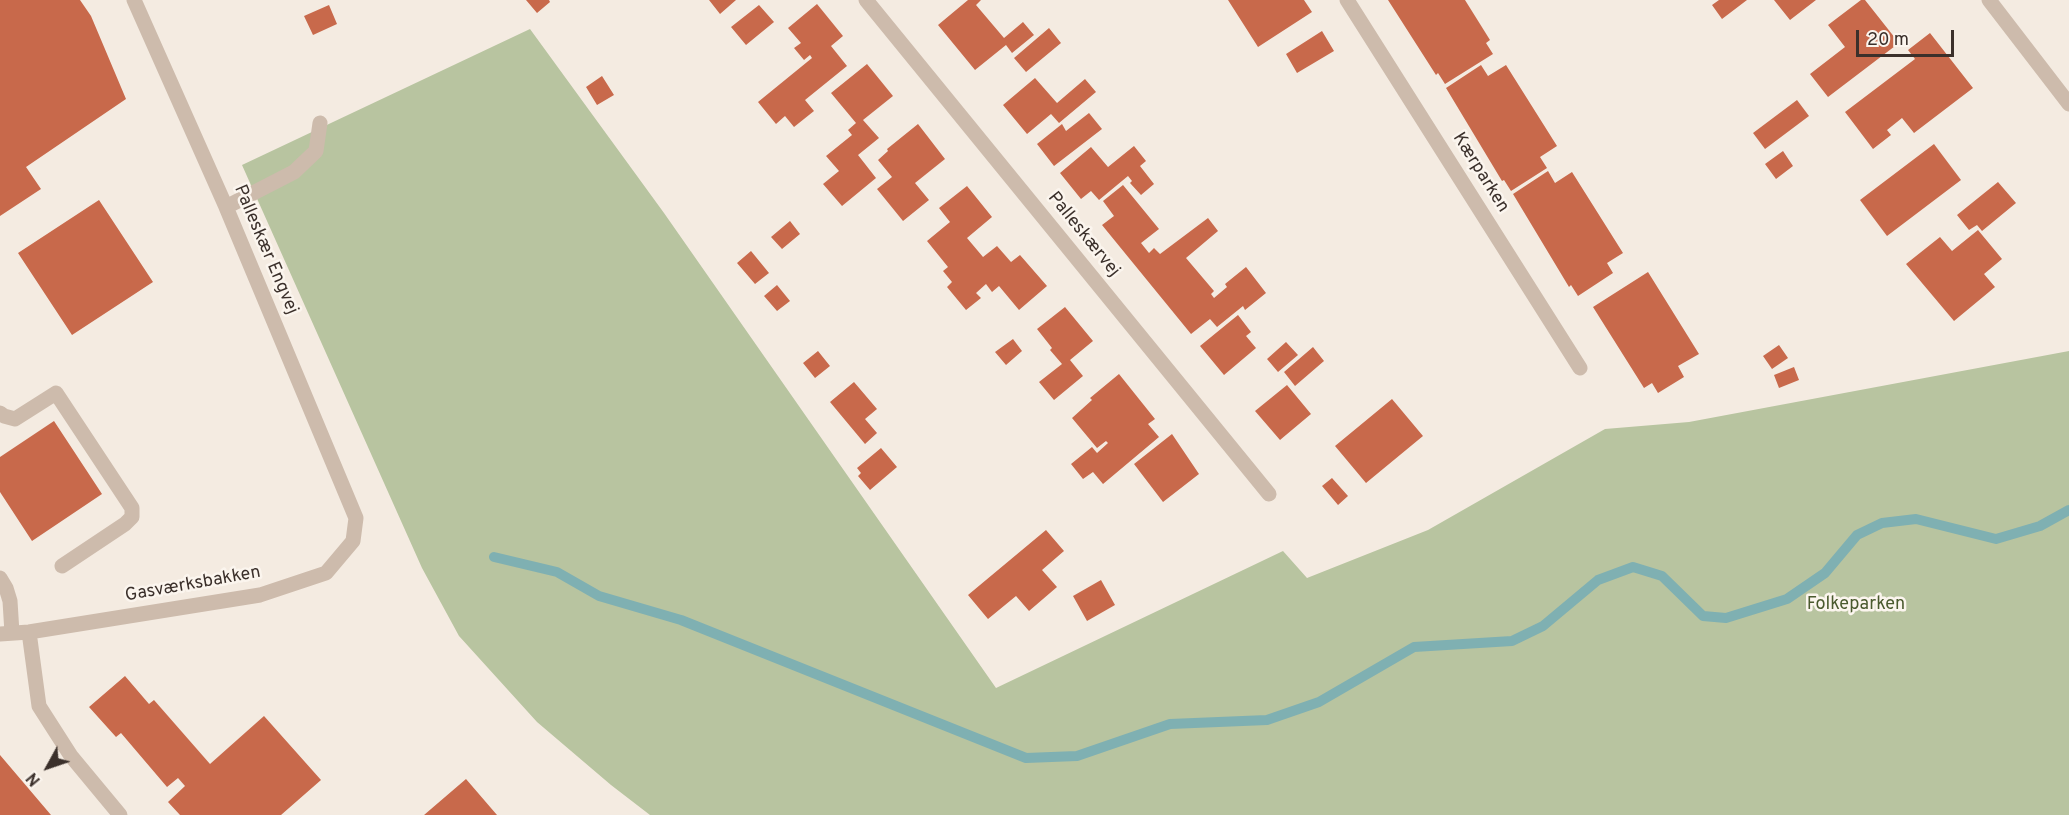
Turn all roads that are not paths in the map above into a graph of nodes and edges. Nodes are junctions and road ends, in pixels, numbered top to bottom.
1 (134, 0) edge
2 (866, 0) edge
3 (1347, 0) edge
4 (1989, 0) edge
5 (2069, 104) edge
6 (320, 123) dead end
7 (226, 207) junction
8 (1580, 368) dead end
9 (0, 413) edge
10 (1269, 494) dead end
11 (356, 518) joint
12 (62, 566) dead end
13 (0, 578) edge
14 (29, 632) junction
15 (6, 633) edge
16 (120, 815) edge

1 - 7 street, Palleskær Engvej
2 - 10 street, Palleskærvej
3 - 8 street, Kærparken
4 - 5 street
6 - 7 street
7 - 11 street, Palleskær Engvej
9 - 12 street
11 - 14 street, Gasværksbakken
13 - 15 street
14 - 15 street, Gasværksbakken
14 - 16 street

